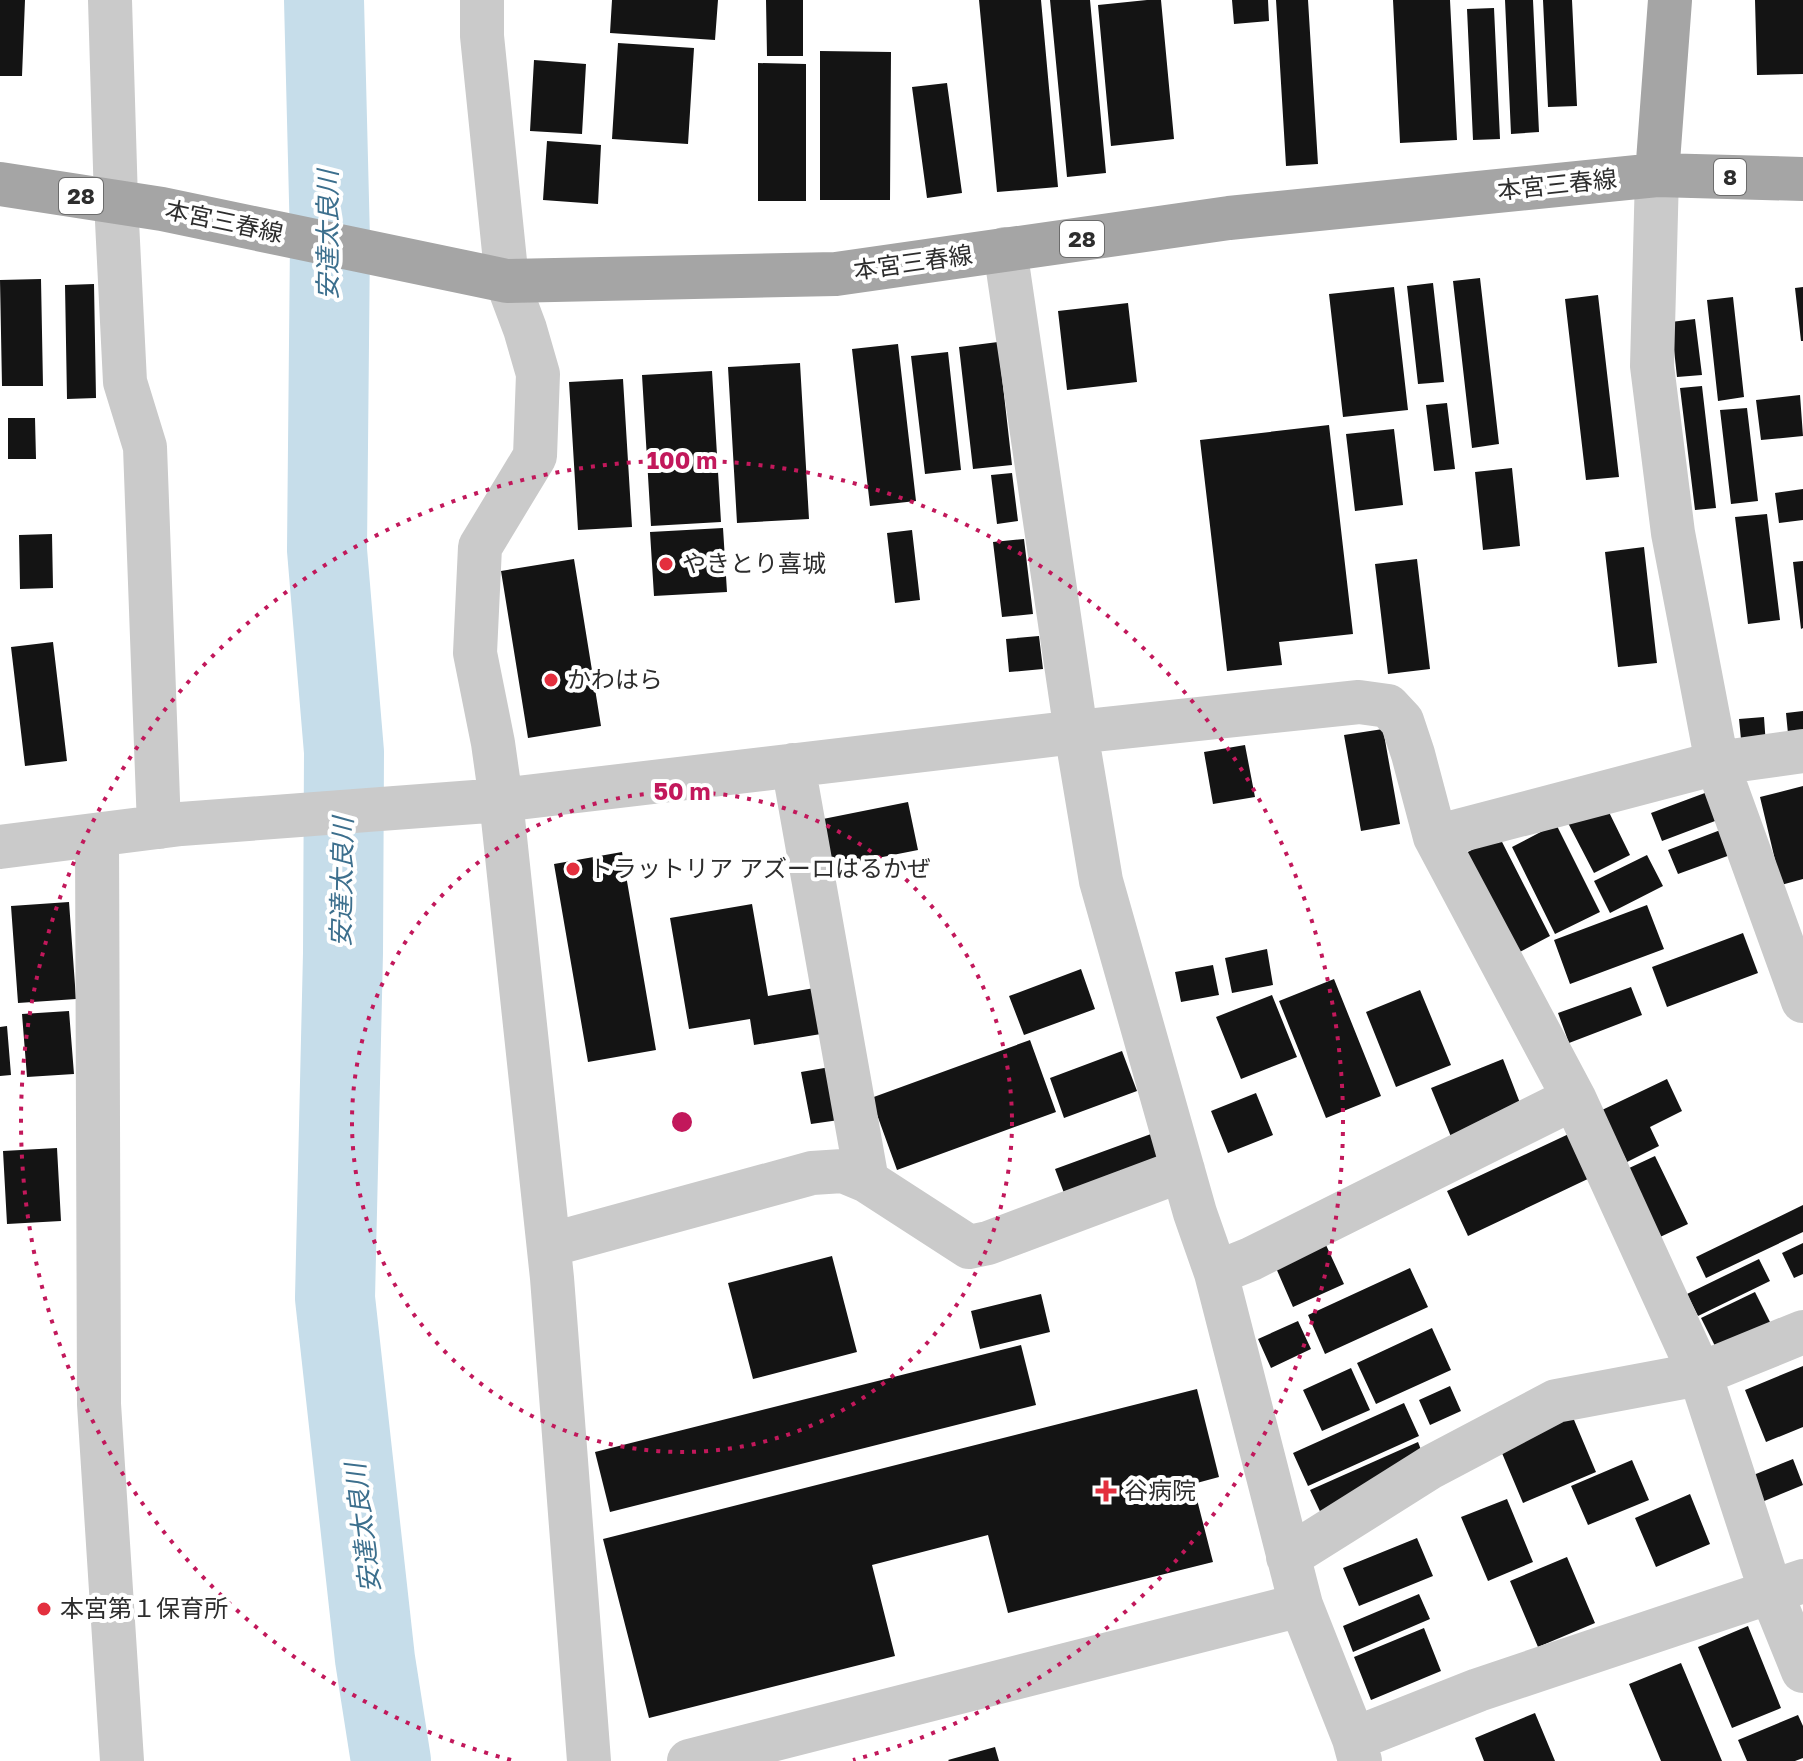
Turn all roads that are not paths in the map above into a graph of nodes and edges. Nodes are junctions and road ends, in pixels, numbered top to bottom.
1 (110, 0) edge
2 (482, 0) edge
3 (1670, 0) edge
4 (1657, 175) junction
5 (1803, 179) edge
6 (0, 184) edge
7 (116, 201) junction
8 (1005, 249) junction
9 (507, 281) junction
10 (1076, 732) junction
11 (1803, 751) edge
12 (1717, 763) junction
13 (793, 765) junction
14 (501, 800) junction
15 (170, 826) junction
16 (97, 835) junction
17 (1435, 837) junction
18 (0, 847) edge
19 (1803, 1001) edge
20 (1574, 1098) junction
21 (1183, 1170) junction
22 (867, 1181) junction
23 (549, 1245) junction
24 (1216, 1273) junction
25 (1803, 1332) edge
26 (1700, 1374) junction
27 (1288, 1557) junction
28 (1787, 1587) edge
29 (1301, 1605) junction
30 (1803, 1671) edge
31 (1357, 1750) edge
32 (122, 1761) edge
33 (589, 1761) edge
34 (689, 1761) edge

1 - 7 street
2 - 9 street
3 - 4 main road
4 - 5 main road, 8
4 - 8 main road, 本宮三春線 / 28
4 - 12 street
6 - 7 main road, 本宮三春線 / 28
7 - 9 main road, 本宮三春線 / 28
7 - 15 street
8 - 9 main road, 本宮三春線 / 28
8 - 10 street
9 - 14 street
10 - 13 street
10 - 17 street
10 - 21 street
11 - 12 street
12 - 17 street
12 - 19 street
13 - 14 street
13 - 22 street
14 - 15 street
14 - 23 street
15 - 16 street
16 - 18 street
16 - 32 street
17 - 20 street
20 - 24 street
20 - 26 street
21 - 22 street
21 - 24 street
22 - 23 street
23 - 33 street
24 - 27 street
25 - 26 street
26 - 27 street
26 - 28 street
27 - 29 street
28 - 30 street
28 - 31 street
29 - 31 street
29 - 34 street

